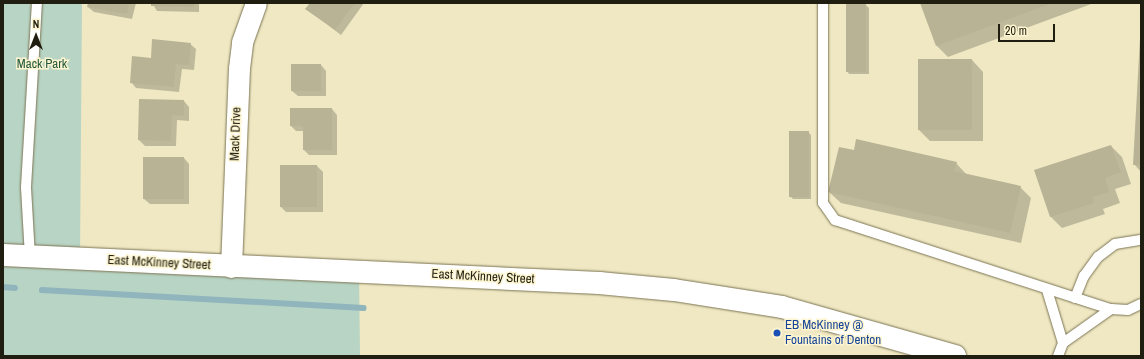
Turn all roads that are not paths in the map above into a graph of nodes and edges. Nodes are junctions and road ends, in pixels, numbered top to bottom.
1 (37, 3) edge
2 (256, 3) edge
3 (823, 3) edge
4 (1141, 240) edge
5 (3, 255) edge
6 (30, 257) junction
7 (231, 267) junction
8 (1047, 290) junction
9 (1074, 298) junction
10 (1141, 304) edge
11 (1112, 309) junction
12 (1062, 343) junction
13 (955, 356) edge
14 (1058, 356) edge

1 - 6 lane
2 - 7 street, Mack Drive
3 - 8 lane
4 - 9 lane
5 - 6 main road, East McKinney Street
6 - 7 main road, East McKinney Street
7 - 13 main road, East McKinney Street
8 - 9 lane
8 - 12 lane
9 - 11 lane
10 - 11 lane
11 - 12 lane
12 - 14 lane

